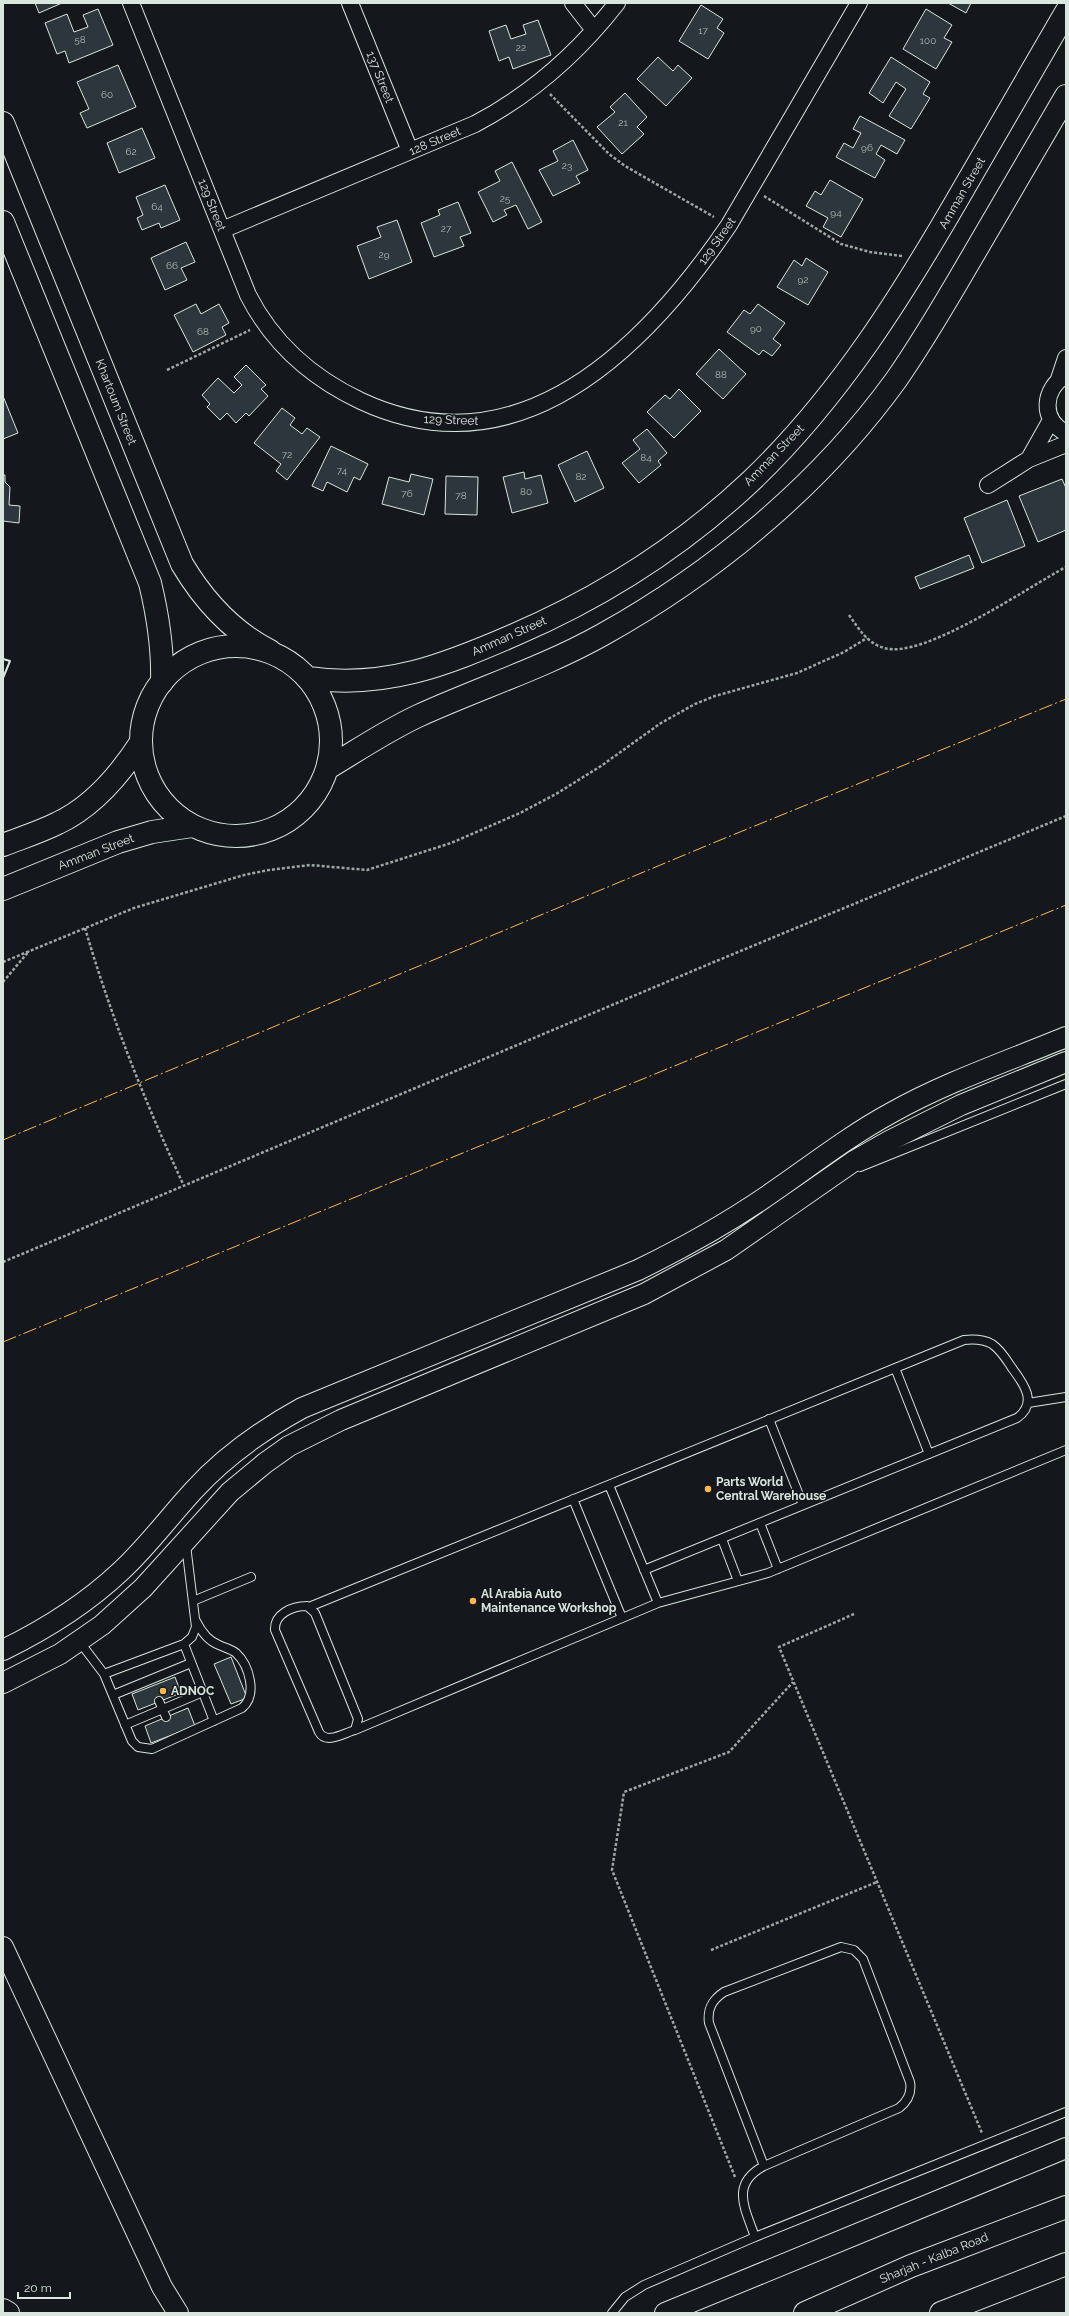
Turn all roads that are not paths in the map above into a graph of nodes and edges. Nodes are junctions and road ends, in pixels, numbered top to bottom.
1 (131, 3) edge
2 (350, 3) edge
3 (573, 3) edge
4 (616, 3) edge
5 (859, 3) edge
6 (1066, 12) edge
7 (594, 30) junction
8 (1066, 96) edge
9 (3, 123) edge
10 (410, 151) junction
11 (3, 222) edge
12 (222, 230) junction
13 (1066, 358) edge
14 (1062, 377) edge
15 (1052, 420) junction
16 (1066, 433) edge
17 (1066, 444) edge
18 (1029, 459) junction
19 (988, 485) dead end
20 (270, 651) junction
21 (308, 678) junction
22 (162, 682) junction
23 (141, 742) junction
24 (328, 768) junction
25 (192, 826) junction
26 (3, 846) edge
27 (3, 889) edge
28 (1066, 1037) edge
29 (1066, 1062) edge
30 (1066, 1084) edge
31 (833, 1176) junction
32 (896, 1368) junction
33 (1066, 1397) edge
34 (1028, 1403) junction
35 (769, 1419) junction
36 (1066, 1450) edge
37 (929, 1454) junction
38 (609, 1485) junction
39 (573, 1499) junction
40 (803, 1505) junction
41 (760, 1523) junction
42 (722, 1539) junction
43 (185, 1540) junction
44 (778, 1569) junction
45 (644, 1570) junction
46 (250, 1577) dead end
47 (738, 1581) junction
48 (193, 1601) junction
49 (658, 1603) junction
50 (310, 1607) junction
51 (622, 1618) junction
52 (196, 1621) junction
53 (80, 1641) junction
54 (184, 1644) junction
55 (3, 1650) edge
56 (191, 1663) junction
57 (104, 1674) junction
58 (3, 1683) edge
59 (203, 1692) junction
60 (113, 1695) junction
61 (159, 1701) dead end
62 (164, 1713) junction
63 (214, 1721) junction
64 (125, 1725) junction
65 (355, 1730) junction
66 (3, 1948) edge
67 (1066, 2112) edge
68 (1066, 2148) edge
69 (764, 2166) junction
70 (1066, 2207) edge
71 (755, 2237) junction
72 (1066, 2264) edge
73 (3, 2310) edge
74 (8, 2313) edge
75 (178, 2313) edge
76 (612, 2313) edge
77 (665, 2313) edge
78 (805, 2313) edge
79 (941, 2313) edge

1 - 12 street, 129 Street
2 - 10 street, 137 Street
3 - 7 street
4 - 7 street, 128 Street
5 - 12 street, 129 Street
6 - 21 main road, Amman Street
7 - 10 street, 128 Street
8 - 24 main road
9 - 20 main road, Khartoum Street
10 - 12 street, 128 Street
11 - 22 main road
13 - 14 street
14 - 15 street
15 - 16 street
15 - 18 street
17 - 18 street
18 - 19 street
20 - 21 main road, Khartoum Street
20 - 22 main road
21 - 24 main road, Khartoum Street
22 - 23 main road
23 - 25 main road
23 - 26 main road
24 - 25 main road, Khartoum Street
25 - 27 main road, Amman Street
28 - 55 street
29 - 31 street
30 - 31 lane
31 - 43 street
32 - 34 lane
32 - 35 lane
32 - 37 lane
33 - 34 lane
34 - 37 lane
35 - 38 lane
35 - 40 lane
36 - 44 lane
37 - 40 lane
38 - 39 lane
38 - 45 lane
39 - 50 lane
39 - 51 lane
40 - 41 lane
41 - 42 lane
41 - 44 lane
42 - 45 lane
42 - 47 lane
43 - 48 lane
43 - 53 street
44 - 47 lane
45 - 49 lane
46 - 48 lane
47 - 49 lane
48 - 52 lane
49 - 51 lane
50 - 65 lane
50 - 65 lane
51 - 65 lane
52 - 54 lane
52 - 63 lane
53 - 57 lane
53 - 58 street
54 - 56 lane
54 - 57 lane
56 - 59 lane
56 - 60 lane
57 - 60 lane
59 - 62 lane
59 - 63 lane
60 - 64 lane
61 - 62 lane
62 - 64 lane
63 - 64 lane
66 - 75 street
67 - 71 lane
68 - 77 street
69 - 69 lane
69 - 71 lane
70 - 78 main road, Sharjah - Kalba Road
71 - 76 lane
72 - 79 main road
73 - 74 main road

